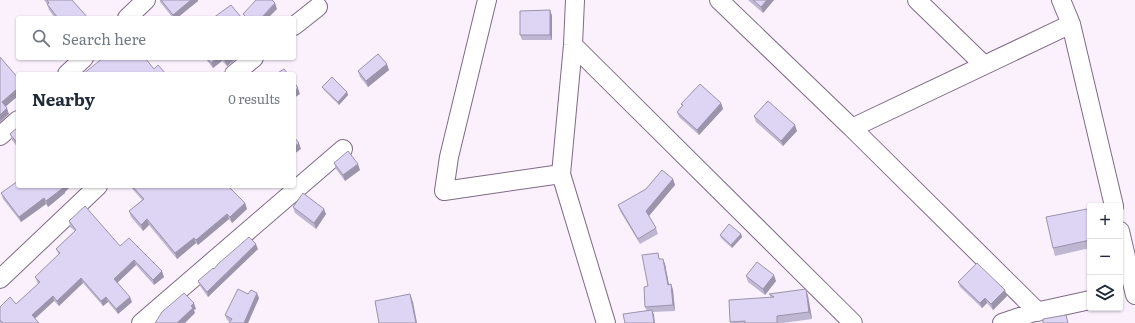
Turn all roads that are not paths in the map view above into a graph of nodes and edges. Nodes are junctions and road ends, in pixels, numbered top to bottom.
1 (146, 0) edge
2 (487, 0) edge
3 (575, 0) edge
4 (719, 0) edge
5 (917, 0) edge
6 (1061, 0) edge
7 (318, 7) dead end
8 (129, 16) edge
9 (296, 24) edge
10 (1071, 24) junction
11 (573, 45) junction
12 (82, 60) edge
13 (252, 60) edge
14 (984, 65) junction
15 (69, 72) edge
16 (236, 72) edge
17 (16, 122) edge
18 (852, 128) junction
19 (0, 136) edge
20 (343, 149) dead end
21 (561, 174) junction
22 (96, 188) edge
23 (1113, 203) edge
24 (1121, 239) edge
25 (0, 279) edge
26 (1130, 293) edge
27 (1087, 301) edge
28 (1038, 312) junction
29 (141, 323) edge
30 (606, 323) edge
31 (853, 323) edge
32 (1002, 323) edge

1 - 8 street
2 - 21 street
3 - 11 street
4 - 18 street
5 - 14 street
6 - 10 street
7 - 9 street
10 - 14 street
10 - 23 street
11 - 21 street
11 - 31 street
12 - 15 street
13 - 16 street
14 - 18 street
17 - 19 street
18 - 28 street
20 - 29 street
21 - 30 street
22 - 25 street
24 - 26 street
27 - 28 street
28 - 32 street

